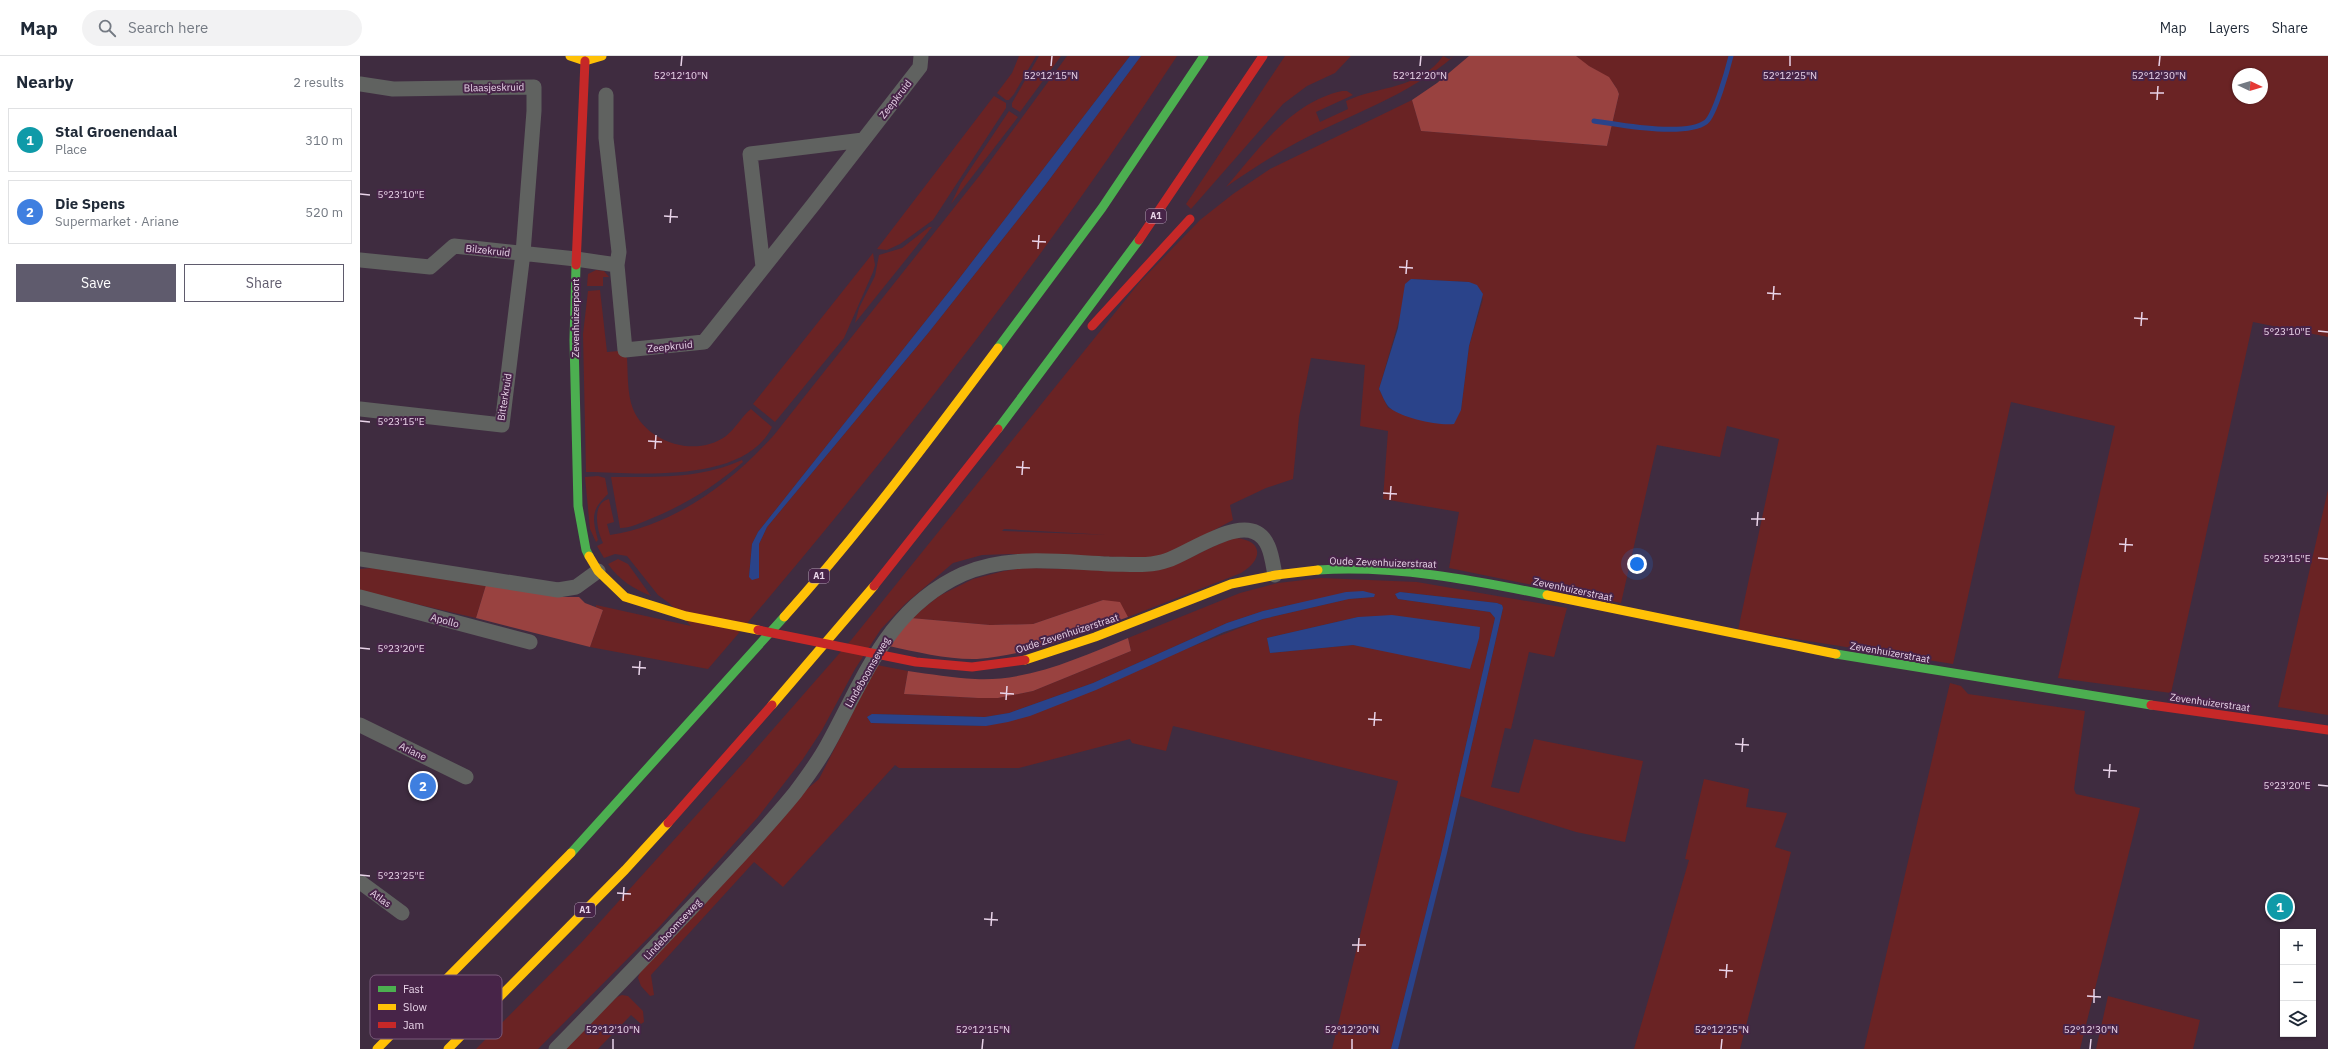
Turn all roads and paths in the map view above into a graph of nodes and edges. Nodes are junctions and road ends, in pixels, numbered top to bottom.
1 (570, 56) edge
2 (602, 56) edge
3 (920, 56) edge
4 (1204, 56) edge
5 (1263, 56) edge
6 (585, 61) junction
7 (360, 84) edge
8 (606, 95) dead end
9 (863, 140) junction
10 (1190, 219) dead end
11 (523, 253) junction
12 (576, 258) junction
13 (360, 260) edge
14 (617, 265) junction
15 (764, 267) junction
16 (1087, 331) dead end
17 (1071, 347) dead end
18 (1042, 372) junction
19 (360, 409) edge
20 (360, 558) edge
21 (598, 571) junction
22 (1275, 575) junction
23 (1452, 576) joint
24 (360, 597) edge
25 (686, 616) joint
26 (530, 642) dead end
27 (360, 725) edge
28 (2328, 730) edge
29 (466, 777) dead end
30 (360, 882) edge
31 (402, 913) dead end
32 (450, 975) edge
33 (502, 994) edge
34 (387, 1039) edge
35 (458, 1039) edge
36 (377, 1049) edge
37 (448, 1049) edge
38 (556, 1049) edge

1 - 6 main road
2 - 6 main road
3 - 9 street, Zeepkruid
4 - 32 main road, A1
5 - 18 main road, A1
6 - 12 main road, Zevenhuizerpoort
7 - 11 street, Blaasjeskruid
8 - 14 street, Zeepkruid
9 - 15 street, Zeepkruid
9 - 15 street
10 - 16 main road, A1
11 - 12 street, Bilzekruid
11 - 13 street, Bilzekruid
11 - 19 street, Bitterkruid
12 - 14 street
12 - 21 main road, Zevenhuizerpoort
14 - 15 street, Zeepkruid
17 - 18 main road, A1
18 - 33 main road, A1
20 - 21 street
21 - 25 main road, Zevenhuizerpoort
22 - 23 main road, Oude Zevenhuizerstraat
22 - 25 main road, Oude Zevenhuizerstraat
22 - 38 street, Lindeboomseweg
23 - 28 main road, Zevenhuizerstraat
24 - 26 street, Apollo
27 - 29 street, Ariane
30 - 31 street, Atlas
34 - 36 main road, A1
35 - 37 main road, A1

